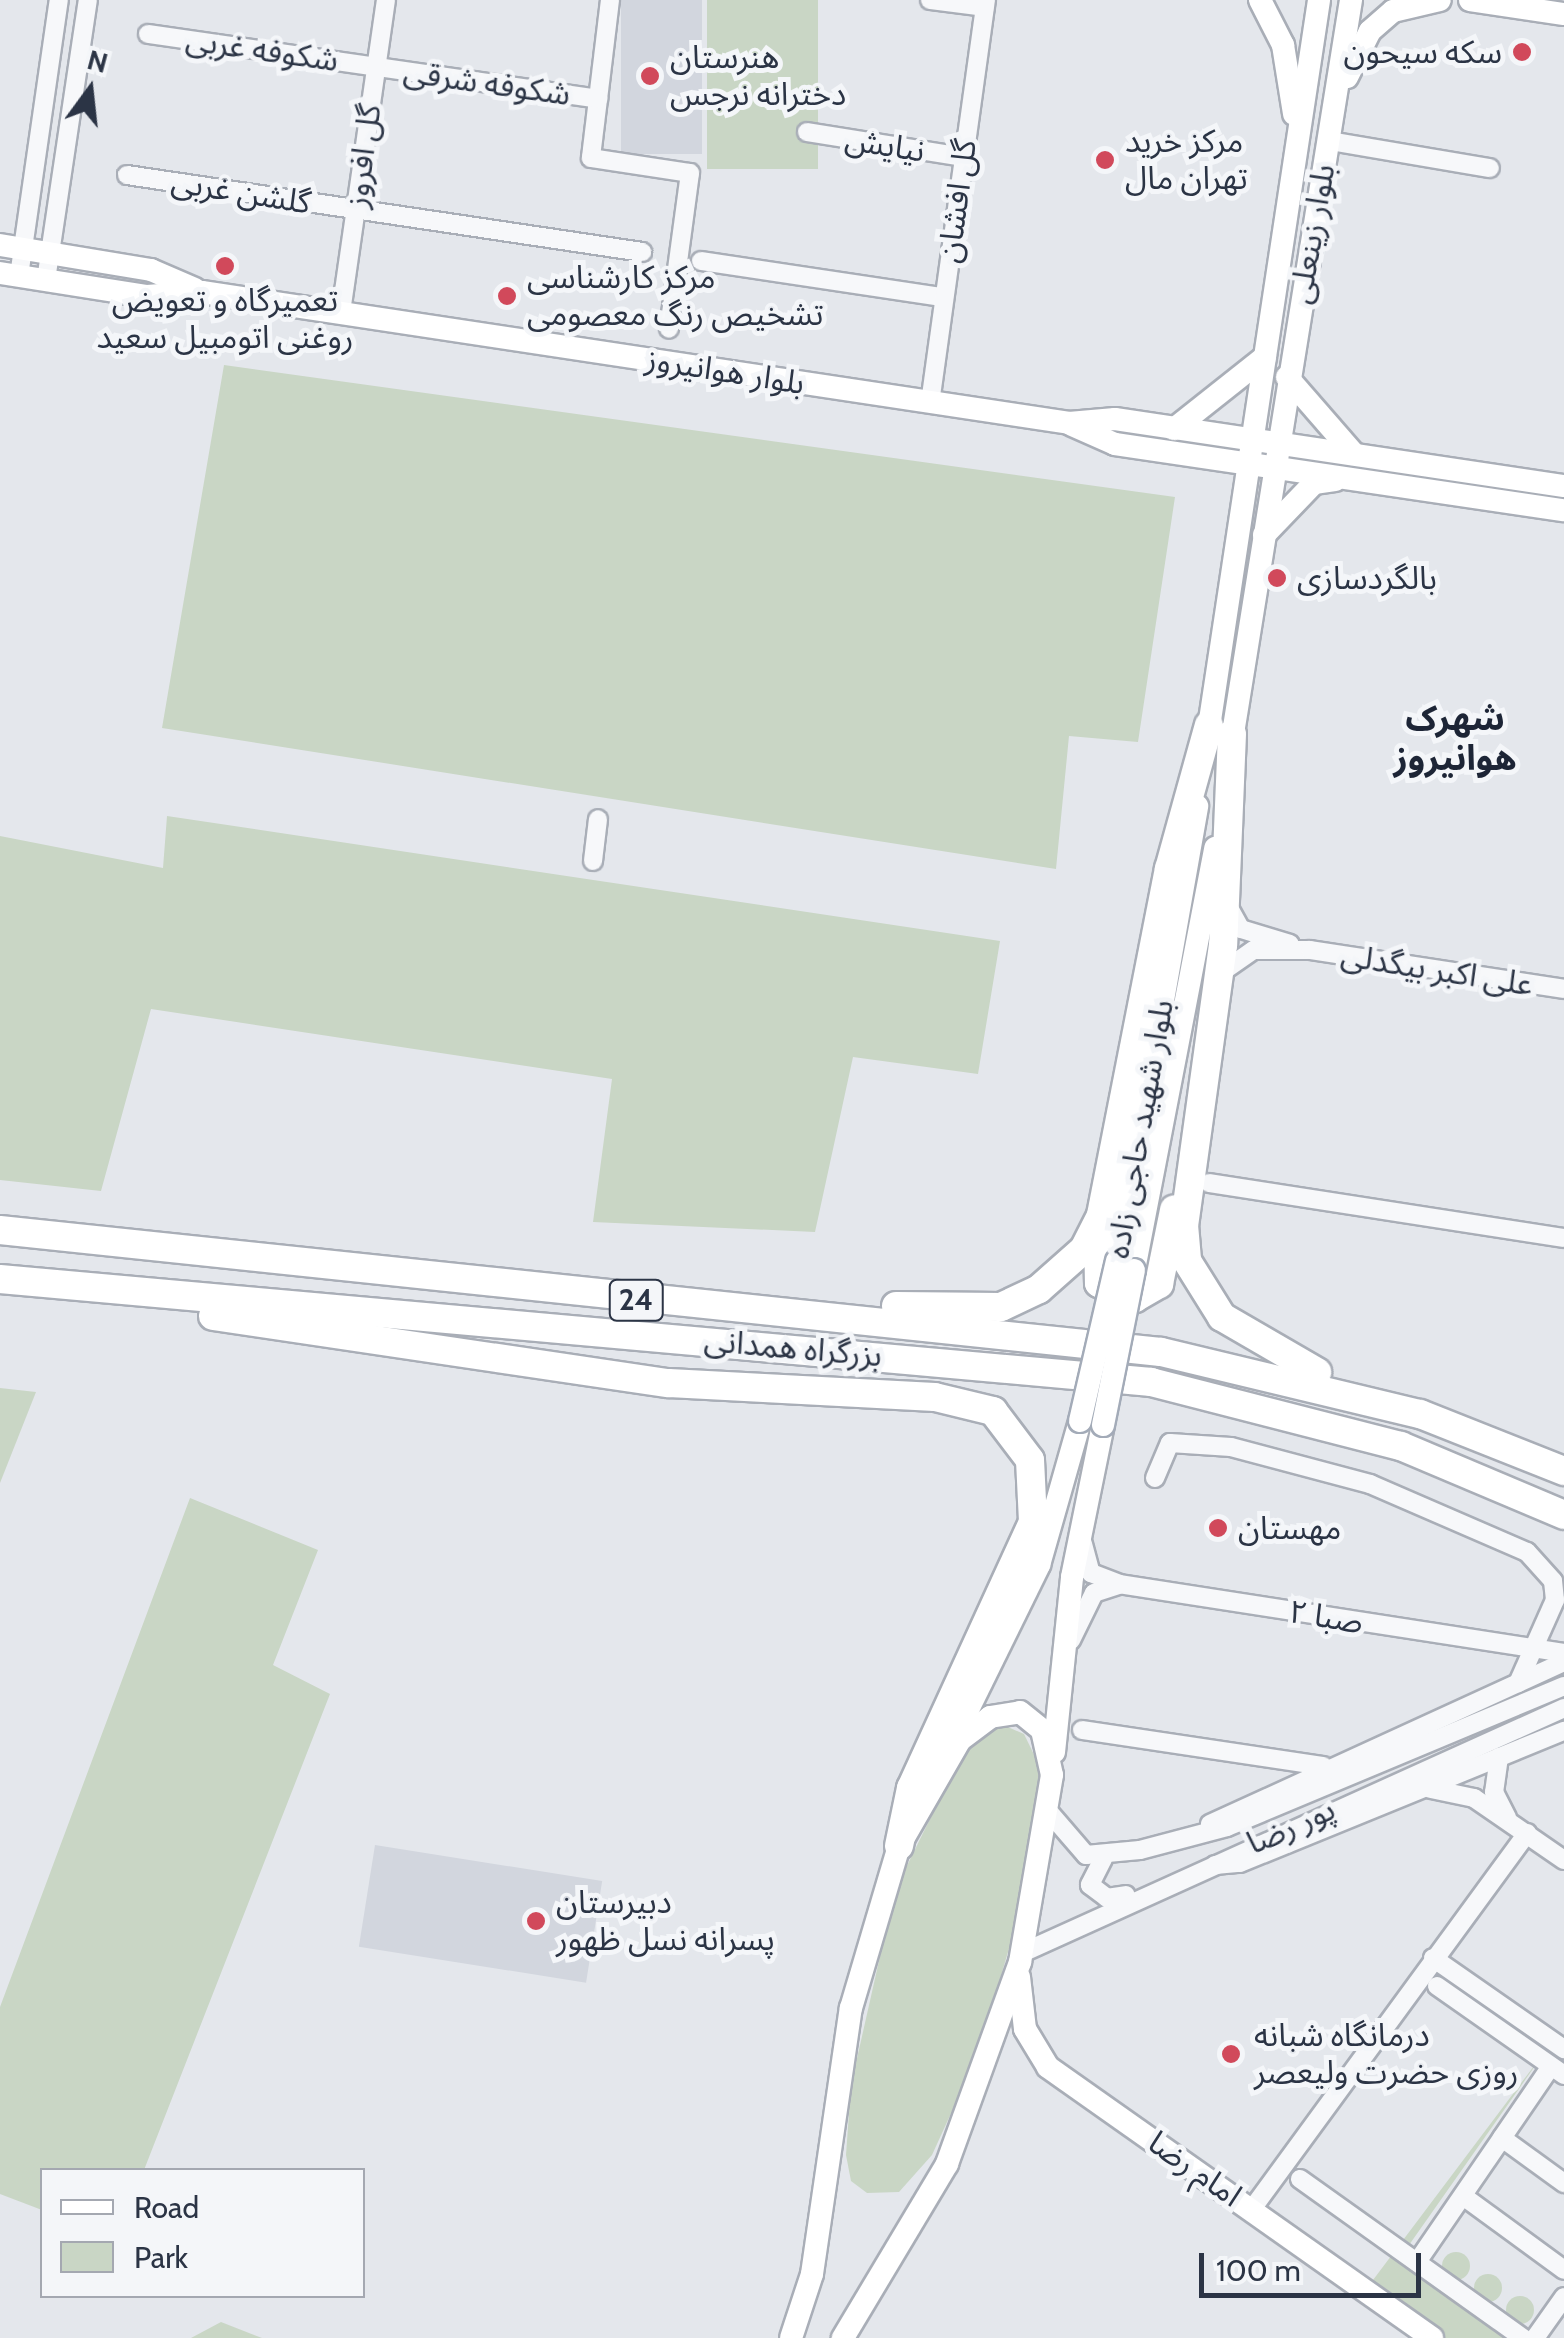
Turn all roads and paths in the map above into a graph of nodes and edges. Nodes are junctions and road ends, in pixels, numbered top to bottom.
1 (59, 0) edge
2 (88, 0) edge
3 (386, 0) edge
4 (610, 0) edge
5 (930, 0) edge
6 (1260, 0) edge
7 (1319, 0) edge
8 (1351, 0) edge
9 (1440, 0) edge
10 (1470, 0) edge
11 (985, 4) edge
12 (1564, 14) edge
13 (148, 34) dead end
14 (376, 67) junction
15 (598, 99) junction
16 (808, 132) dead end
17 (1297, 141) junction
18 (1328, 150) junction
19 (963, 157) junction
20 (1490, 168) dead end
21 (126, 175) dead end
22 (355, 210) junction
23 (11, 247) edge
24 (642, 252) dead end
25 (50, 254) junction
26 (701, 261) dead end
27 (9, 274) edge
28 (46, 280) junction
29 (202, 292) junction
30 (943, 297) junction
31 (341, 312) junction
32 (669, 329) dead end
33 (1265, 357) junction
34 (1287, 377) junction
35 (930, 402) junction
36 (1069, 423) junction
37 (1174, 428) junction
38 (1250, 453) junction
39 (1354, 454) junction
40 (1276, 457) junction
41 (1344, 478) junction
42 (1564, 486) edge
43 (1564, 510) edge
44 (1261, 538) junction
45 (1221, 729) junction
46 (598, 820) dead end
47 (592, 861) dead end
48 (1226, 887) junction
49 (1310, 950) junction
50 (1217, 981) junction
51 (1564, 989) edge
52 (1203, 1061) junction
53 (1209, 1183) dead end
54 (1101, 1216) junction
55 (0, 1230) edge
56 (1564, 1238) edge
57 (394, 1276) junction
58 (0, 1279) edge
59 (84, 1290) junction
60 (1420, 1414) junction
61 (1092, 1423) junction
62 (1564, 1471) edge
63 (1154, 1478) dead end
64 (1564, 1515) edge
65 (1084, 1523) junction
66 (1119, 1584) junction
67 (1533, 1649) junction
68 (1564, 1653) edge
69 (1564, 1662) edge
70 (1062, 1671) junction
71 (1518, 1683) junction
72 (1564, 1686) edge
73 (1564, 1708) edge
74 (1082, 1730) dead end
75 (1564, 1731) edge
76 (1499, 1758) junction
77 (938, 1766) junction
78 (1326, 1767) junction
79 (1052, 1776) junction
80 (1418, 1790) junction
81 (1048, 1811) junction
82 (1507, 1819) junction
83 (1527, 1833) junction
84 (1188, 1837) junction
85 (898, 1846) junction
86 (1103, 1858) junction
87 (1564, 1860) edge
88 (1201, 1866) junction
89 (1138, 1894) junction
90 (1021, 1957) junction
91 (1433, 1958) junction
92 (1437, 1986) dead end
93 (1564, 2049) edge
94 (1558, 2071) edge
95 (1502, 2138) junction
96 (1300, 2178) dead end
97 (1564, 2183) edge
98 (1463, 2196) junction
99 (1252, 2209) junction
100 (1417, 2262) junction
101 (1564, 2270) edge
102 (1564, 2297) edge
103 (791, 2338) edge
104 (843, 2338) edge
105 (1432, 2338) edge
106 (1523, 2338) edge
107 (1535, 2338) edge

1 - 23 street
2 - 25 street
3 - 14 street, گل افروز
4 - 15 street
5 - 11 street
6 - 17 main road
7 - 17 main road, بلوار زینعلی
8 - 18 main road, بلوار زینعلی
9 - 18 main road
10 - 12 main road
11 - 19 street, گل افشان
13 - 14 street, شکوفه غربی
14 - 15 street, شکوفه شرقی
14 - 22 street, گل افروز
15 - 32 street
16 - 19 street, نیایش
17 - 33 main road, بلوار زینعلی
18 - 20 street
18 - 34 main road, بلوار زینعلی
19 - 30 street, گل افشان
21 - 22 street, گلشن غربی
22 - 24 street, گلشن غربی
22 - 31 street, گل افروز
23 - 25 main road, بلوار هوانیروز
23 - 27 street
25 - 28 street
25 - 29 main road, بلوار هوانیروز
26 - 30 street
27 - 28 main road, بلوار هوانیروز
28 - 29 main road, بلوار هوانیروز
29 - 31 main road, بلوار هوانیروز
30 - 35 street, گل افشان
31 - 35 main road, بلوار هوانیروز
33 - 37 main road
33 - 38 main road, بلوار زینعلی
34 - 39 main road
34 - 40 main road, بلوار زینعلی
35 - 36 main road, بلوار هوانیروز
36 - 37 main road, بلوار هوانیروز
36 - 38 main road, بلوار هوانیروز
37 - 38 main road, بلوار هوانیروز
38 - 40 main road, بلوار هوانیروز
38 - 45 main road, بلوار شهید حاجی زاده
39 - 40 main road, بلوار هوانیروز
39 - 42 main road, بلوار هوانیروز
40 - 41 main road, بلوار هوانیروز
40 - 44 main road, بلوار شهید حاجی زاده
41 - 43 main road, بلوار هوانیروز
41 - 44 main road
44 - 45 main road, بلوار شهید حاجی زاده
45 - 48 highway
45 - 54 highway
45 - 61 main road, بلوار شهید حاجی زاده, bridge
46 - 47 street
48 - 49 street, علی اکبر بیگدلی
48 - 50 highway
49 - 50 street, علی اکبر بیگدلی
49 - 51 street, علی اکبر بیگدلی
50 - 52 highway
52 - 54 highway
52 - 60 highway
53 - 56 street
54 - 57 highway
55 - 57 highway, بزرگراه همدانی / 24
57 - 60 highway, بزرگراه همدانی / 24
58 - 59 highway, بزرگراه همدانی / 24
59 - 64 highway, بزرگراه همدانی / 24
59 - 85 highway
60 - 62 highway, بزرگراه همدانی / 24
61 - 65 main road, بلوار شهید حاجی زاده
61 - 77 main road, بلوار شهید حاجی زاده
63 - 67 street
65 - 66 street
65 - 70 main road, بلوار شهید حاجی زاده
66 - 67 street, صبا ۲
66 - 70 street
67 - 68 street, صبا ۲
67 - 71 street
69 - 71 street
70 - 79 main road, بلوار شهید حاجی زاده
71 - 78 street
72 - 84 street, پور رضا
73 - 88 street, پور رضا
74 - 78 street
75 - 76 street
76 - 80 street
76 - 82 street
77 - 79 main road
77 - 85 main road, بلوار شهید حاجی زاده
78 - 84 street
79 - 81 main road, بلوار شهید حاجی زاده
80 - 82 street
80 - 88 street
81 - 86 street
81 - 90 main road, بلوار شهید حاجی زاده
82 - 83 street
83 - 87 street
83 - 91 street
84 - 86 street, پور رضا
85 - 103 main road, بلوار شهید حاجی زاده
86 - 89 street
88 - 89 street, پور رضا
89 - 90 street, پور رضا
90 - 99 main road, امام رضا
90 - 104 main road
91 - 93 street
91 - 99 street
92 - 94 street
94 - 95 street
95 - 97 street
95 - 98 street
96 - 100 street
98 - 100 street
98 - 101 street
99 - 105 main road, امام رضا
100 - 106 street
102 - 107 street

